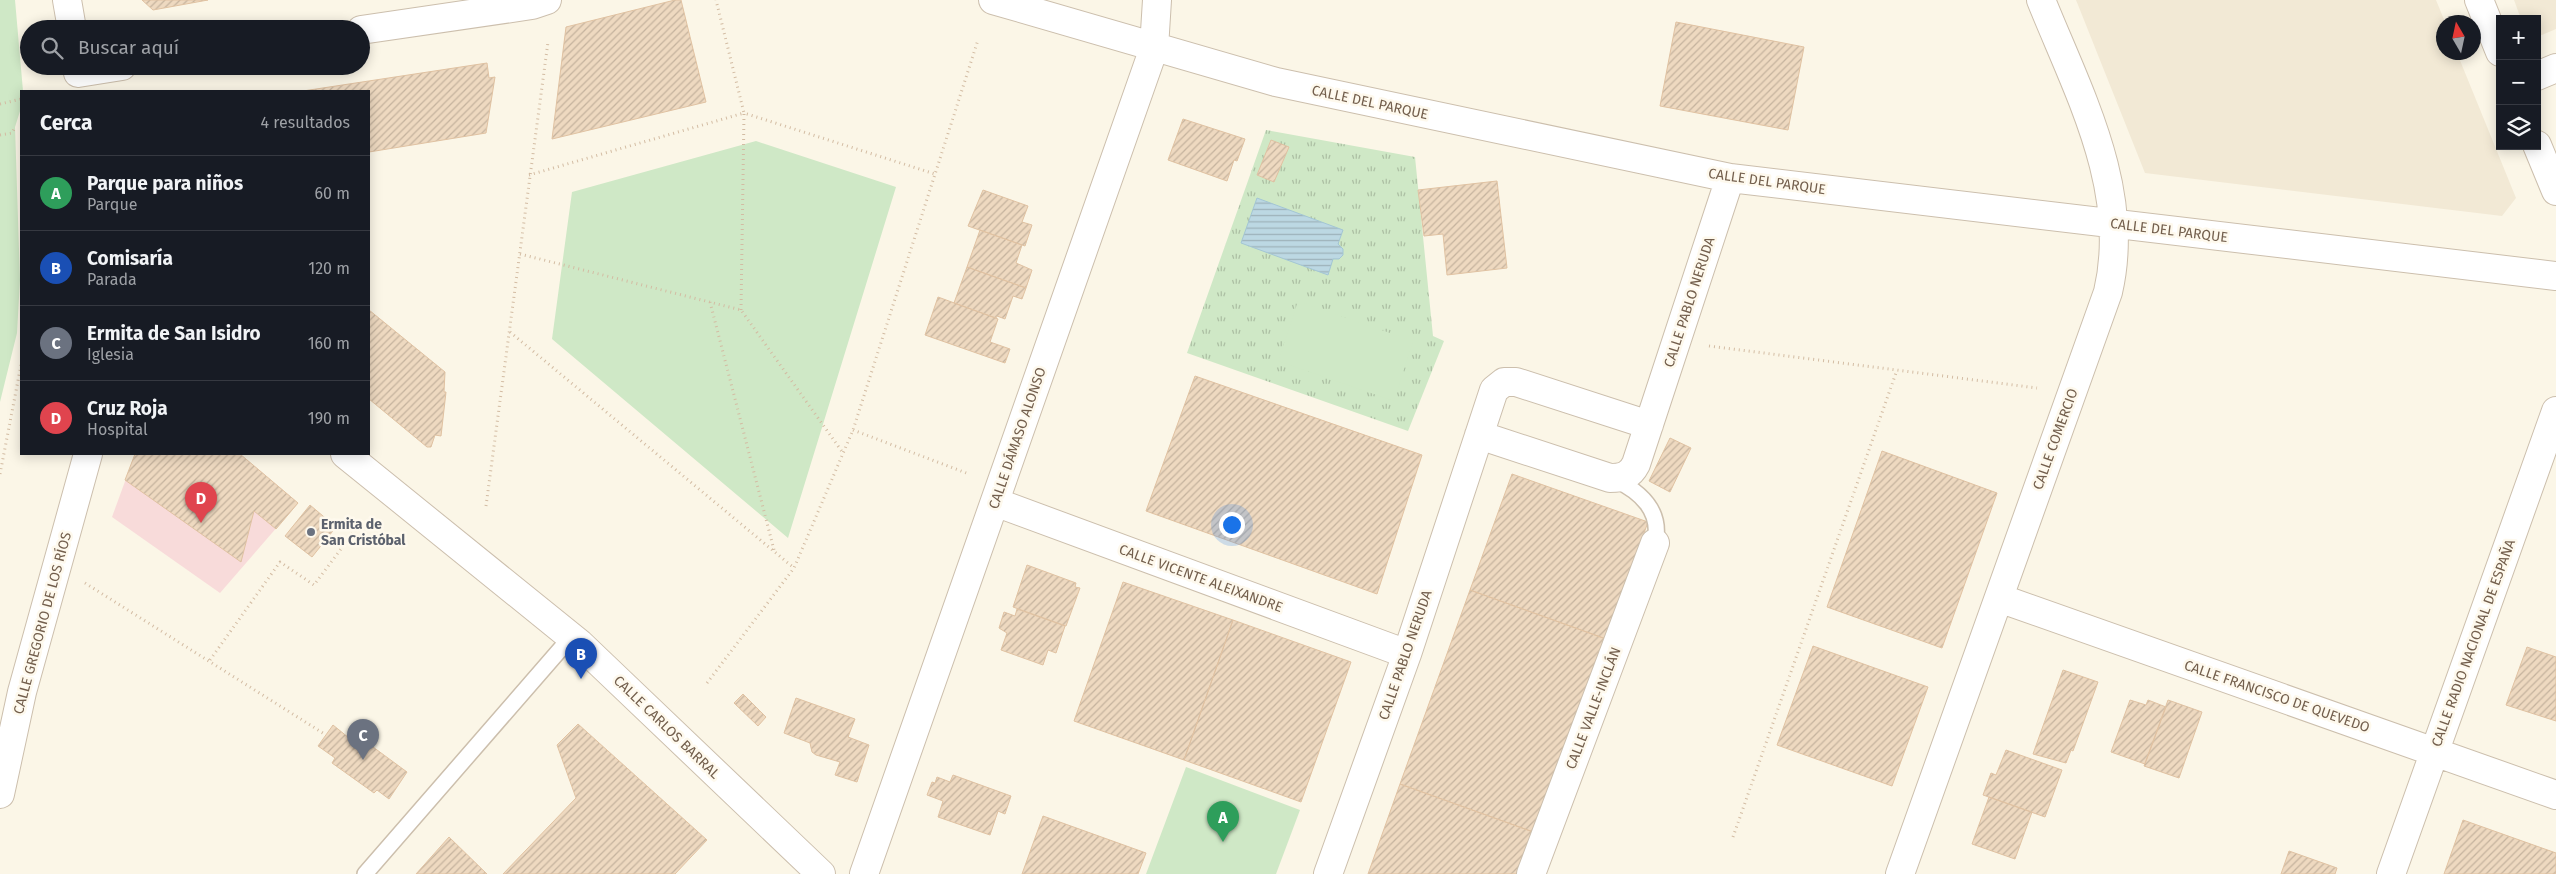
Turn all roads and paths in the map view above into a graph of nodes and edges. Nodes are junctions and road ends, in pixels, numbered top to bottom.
1 (67, 0) edge
2 (547, 0) edge
3 (716, 0) edge
4 (993, 0) edge
5 (1157, 0) edge
6 (2041, 0) edge
7 (2479, 0) edge
8 (70, 20) edge
9 (370, 29) edge
10 (978, 40) dead end
11 (548, 42) dead end
12 (2496, 42) edge
13 (1154, 48) junction
14 (2556, 68) edge
15 (2541, 74) edge
16 (20, 100) edge
17 (0, 104) edge
18 (744, 113) junction
19 (15, 127) dead end
20 (0, 136) edge
21 (2539, 150) edge
22 (935, 174) junction
23 (529, 175) junction
24 (1730, 178) junction
25 (2556, 191) edge
26 (2114, 224) junction
27 (520, 254) junction
28 (2556, 276) edge
29 (710, 302) junction
30 (741, 310) junction
31 (510, 332) junction
32 (1676, 342) junction
33 (20, 370) edge
34 (1896, 370) junction
35 (2072, 392) junction
36 (2556, 412) edge
37 (1649, 425) junction
38 (853, 430) junction
39 (1479, 435) junction
40 (843, 453) junction
41 (88, 455) edge
42 (346, 455) edge
43 (0, 474) edge
44 (972, 475) dead end
45 (1610, 478) junction
46 (995, 502) junction
47 (486, 506) dead end
48 (353, 533) dead end
49 (1655, 543) joint
50 (774, 551) junction
51 (57, 565) junction
52 (794, 568) junction
53 (1998, 598) junction
54 (571, 637) junction
55 (1407, 654) junction
56 (210, 660) junction
57 (707, 683) dead end
58 (326, 735) dead end
59 (2434, 752) junction
60 (0, 794) edge
61 (2556, 795) edge
62 (1733, 837) dead end
63 (365, 874) edge
64 (821, 874) edge
65 (864, 874) edge
66 (1328, 874) edge
67 (1531, 874) edge
68 (1900, 874) edge
69 (2391, 874) edge

1 - 8 street
2 - 9 street
3 - 18 path
4 - 13 street, CALLE DEL PARQUE
5 - 13 street, CALLE DÁMASO ALONSO
6 - 26 street, CALLE COMERCIO
7 - 12 street
10 - 22 path
11 - 23 path
13 - 24 street, CALLE DEL PARQUE
13 - 46 street, CALLE DÁMASO ALONSO
14 - 15 street
16 - 17 path
18 - 22 path
18 - 23 path
18 - 30 path
19 - 20 path
21 - 25 street
22 - 38 path
23 - 27 path
24 - 26 street, CALLE DEL PARQUE
24 - 32 street, CALLE PABLO NERUDA
26 - 28 street, CALLE DEL PARQUE
26 - 35 street, CALLE COMERCIO
27 - 29 path
27 - 31 path
29 - 30 path
29 - 50 path
30 - 40 path
31 - 47 path
31 - 50 path
32 - 34 path
32 - 37 street, CALLE PABLO NERUDA
33 - 43 path
34 - 35 path
34 - 62 path
35 - 53 street, CALLE COMERCIO
36 - 59 street, CALLE RADIO NACIONAL DE ESPAÑA
37 - 39 street, CALLE PABLO NERUDA
37 - 45 street, CALLE PABLO NERUDA
38 - 40 path
38 - 44 path
39 - 45 street
39 - 55 street, CALLE PABLO NERUDA
40 - 52 path
41 - 51 street, CALLE GREGORIO DE LOS RÍOS
42 - 54 street, CALLE CARLOS BARRAL
45 - 49 lane
46 - 55 street, CALLE VICENTE ALEIXANDRE
46 - 65 street, CALLE DÁMASO ALONSO
48 - 56 path
49 - 67 street, CALLE VALLE-INCLÁN
50 - 52 path
51 - 56 path
51 - 60 street, CALLE GREGORIO DE LOS RÍOS
52 - 57 path
53 - 59 street, CALLE FRANCISCO DE QUEVEDO
53 - 68 street, CALLE COMERCIO
54 - 63 lane
54 - 64 street, CALLE CARLOS BARRAL
55 - 66 street, CALLE PABLO NERUDA
56 - 58 path
59 - 61 street, CALLE FRANCISCO DE QUEVEDO
59 - 69 street, CALLE RADIO NACIONAL DE ESPAÑA

